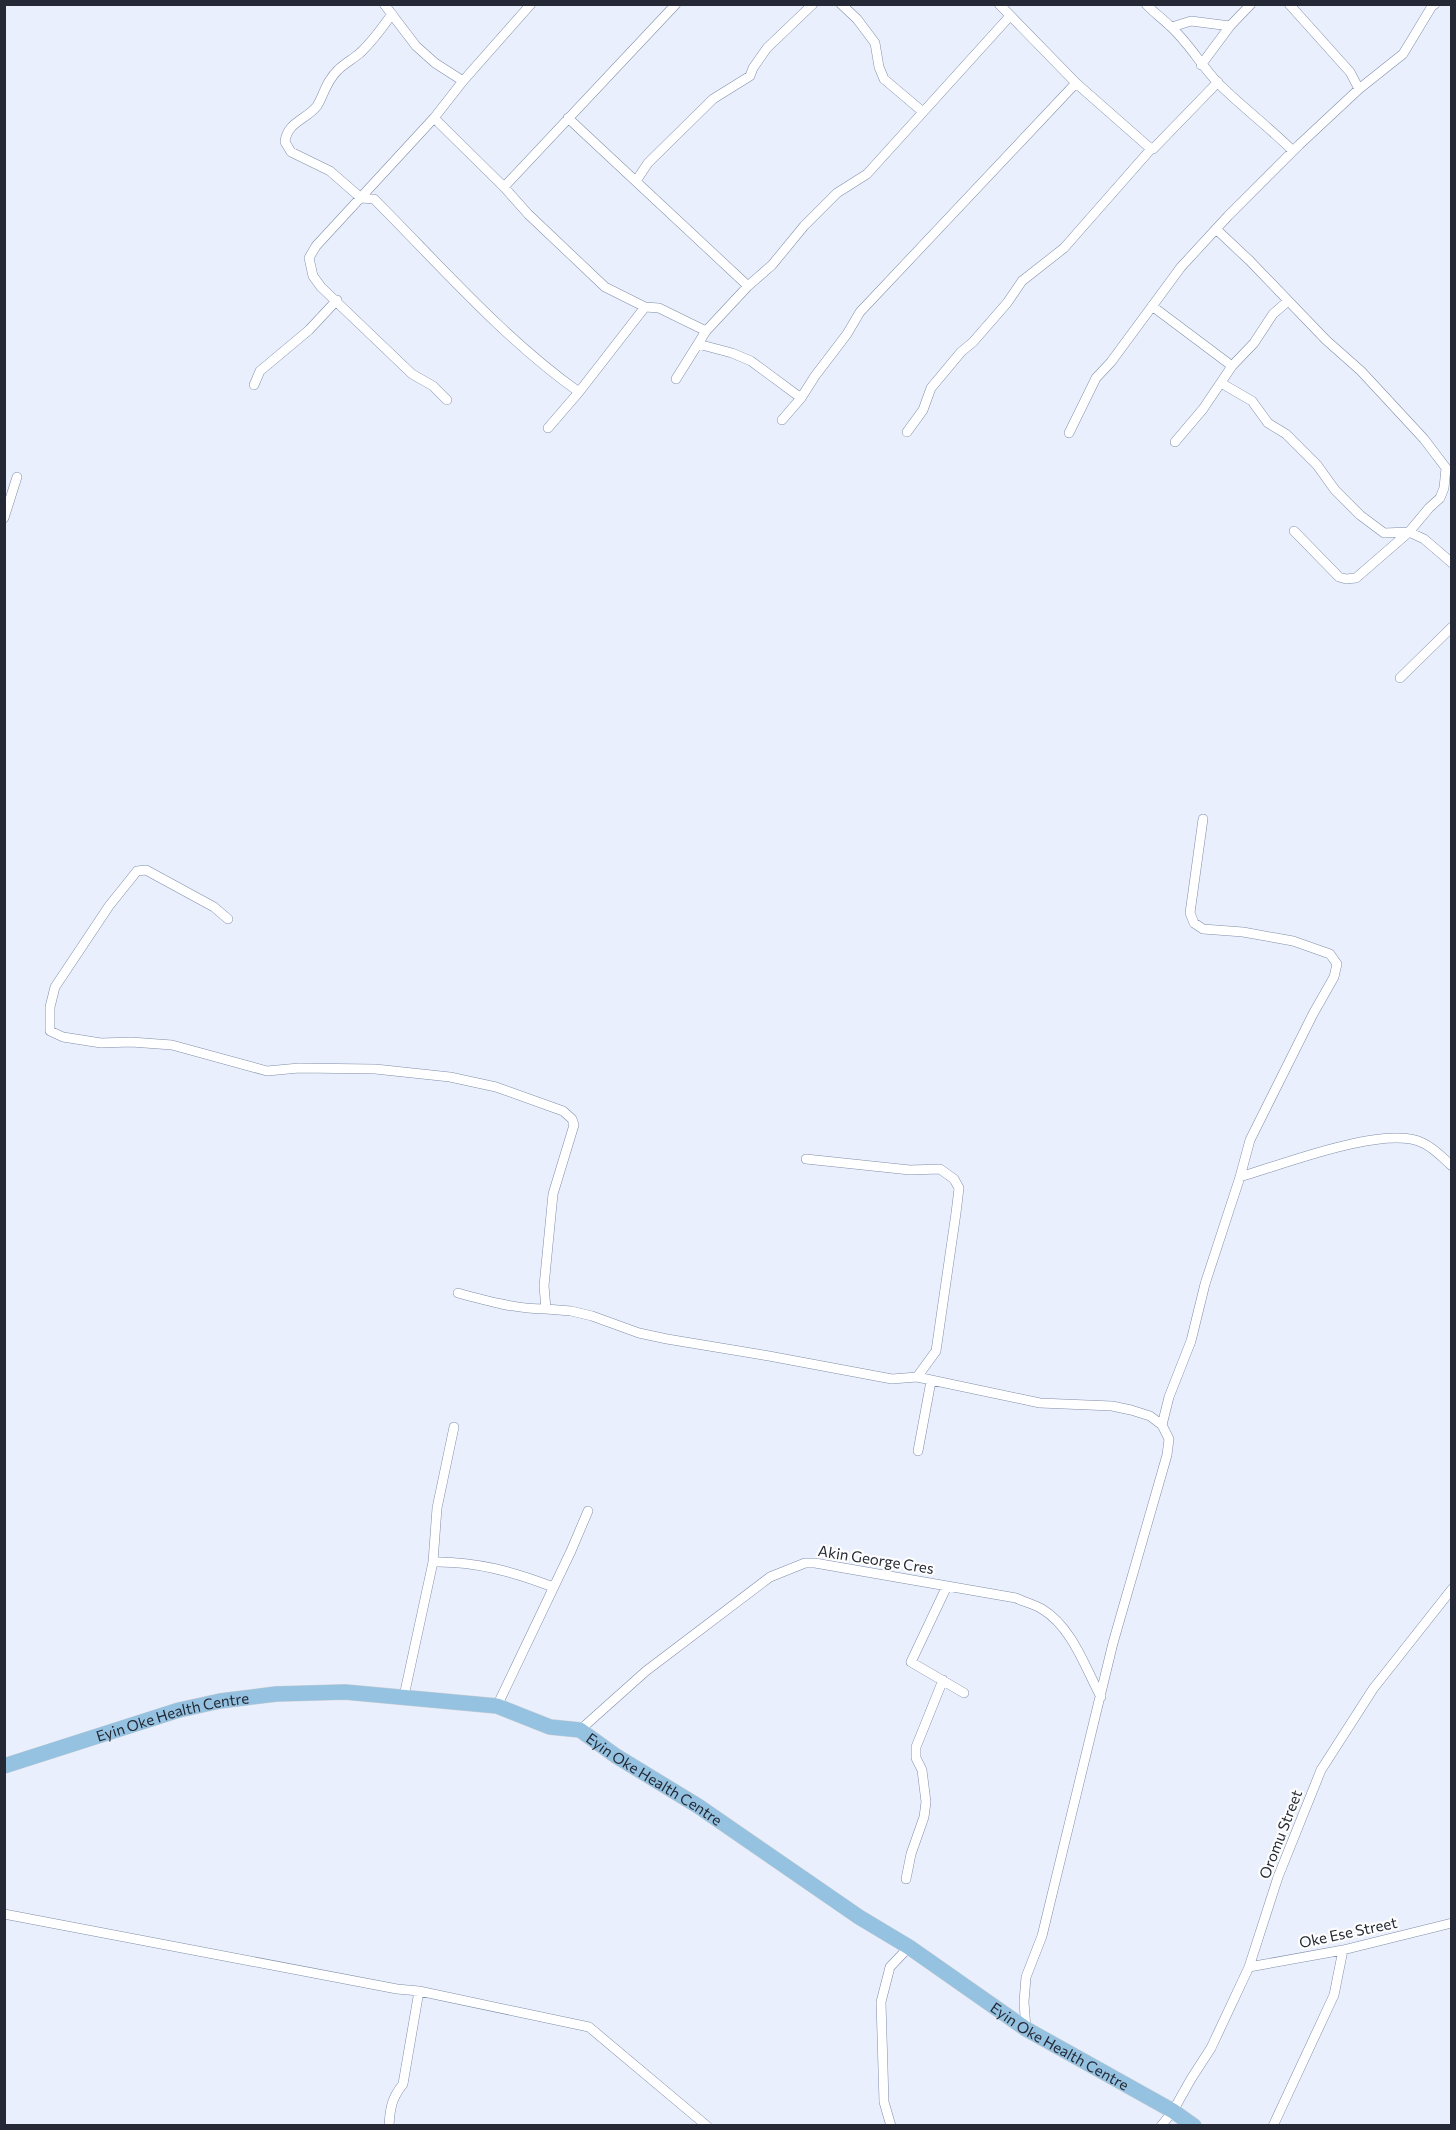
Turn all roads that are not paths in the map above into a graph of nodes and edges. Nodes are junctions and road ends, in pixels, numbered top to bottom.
1 (384, 4) edge
2 (676, 4) edge
3 (813, 4) edge
4 (841, 4) edge
5 (999, 4) edge
6 (1146, 4) edge
7 (1251, 4) edge
8 (1289, 4) edge
9 (530, 5) edge
10 (1432, 5) edge
11 (392, 14) junction
12 (1010, 16) junction
13 (1230, 26) junction
14 (1172, 27) junction
15 (1201, 65) junction
16 (463, 81) junction
17 (1218, 82) junction
18 (1076, 83) junction
19 (1359, 89) junction
20 (923, 112) junction
21 (434, 118) junction
22 (568, 118) junction
23 (1151, 149) junction
24 (1293, 152) junction
25 (636, 181) junction
26 (504, 187) junction
27 (361, 198) junction
28 (1216, 229) junction
29 (748, 286) junction
30 (336, 300) junction
31 (1288, 301) junction
32 (1152, 306) junction
33 (645, 307) junction
34 (706, 331) junction
35 (698, 344) junction
36 (1232, 366) junction
37 (676, 379) dead end
38 (1221, 383) junction
39 (254, 385) dead end
40 (579, 392) junction
41 (801, 398) junction
42 (447, 400) dead end
43 (782, 420) dead end
44 (548, 428) dead end
45 (907, 432) dead end
46 (1069, 433) dead end
47 (1175, 442) dead end
48 (17, 477) dead end
49 (4, 518) edge
50 (1294, 531) dead end
51 (1409, 532) junction
52 (1452, 563) edge
53 (1452, 627) edge
54 (1400, 678) dead end
55 (1203, 819) dead end
56 (228, 919) dead end
57 (806, 1159) dead end
58 (1452, 1166) edge
59 (1240, 1178) junction
60 (458, 1293) dead end
61 (546, 1309) junction
62 (917, 1377) junction
63 (931, 1381) junction
64 (1162, 1425) junction
65 (454, 1427) dead end
66 (918, 1451) dead end
67 (588, 1511) dead end
68 (433, 1562) junction
69 (947, 1586) junction
70 (553, 1587) junction
71 (1452, 1589) edge
72 (942, 1680) junction
73 (964, 1693) dead end
74 (404, 1696) junction
75 (1101, 1697) junction
76 (497, 1706) junction
77 (580, 1730) junction
78 (4, 1766) edge
79 (906, 1879) dead end
80 (4, 1914) edge
81 (1452, 1923) edge
82 (909, 1947) junction
83 (1343, 1950) junction
84 (1249, 1966) junction
85 (419, 1991) junction
86 (1026, 2029) junction
87 (1173, 2111) junction
88 (389, 2126) edge
89 (707, 2126) edge
90 (891, 2126) edge
91 (1161, 2126) edge
92 (1194, 2126) edge
93 (1273, 2126) edge

1 - 11 street
2 - 22 street
3 - 25 street
4 - 20 street
5 - 12 street
6 - 14 street
7 - 13 street
8 - 19 street
9 - 16 street
10 - 19 street
11 - 16 street
11 - 27 street
12 - 18 street
12 - 20 street
13 - 14 street
13 - 15 street
14 - 15 street
15 - 17 street
16 - 21 street
17 - 23 street
17 - 24 street
18 - 23 street
18 - 41 street
19 - 24 street
20 - 29 street
21 - 26 street
21 - 27 street
22 - 25 street
22 - 26 street
23 - 45 street
24 - 28 street
25 - 29 street
26 - 33 street
27 - 30 street
27 - 40 street
28 - 31 street
28 - 32 street
29 - 34 street
30 - 39 street
30 - 42 street
31 - 36 street
31 - 51 street
32 - 36 street
32 - 46 street
33 - 34 street
33 - 40 street
34 - 35 street
35 - 37 street
35 - 41 street
36 - 38 street
38 - 47 street
38 - 51 street
40 - 44 street
41 - 43 street
48 - 49 street
50 - 51 street
51 - 52 street
53 - 54 street
55 - 59 street
56 - 61 street
57 - 62 street
58 - 59 street
59 - 64 street
60 - 61 street
61 - 62 street
62 - 63 street
63 - 64 street
63 - 66 street
64 - 75 street
65 - 68 street
67 - 70 street
68 - 70 street
68 - 74 street
69 - 72 street
69 - 75 street, Akin George Cres
69 - 77 street, Akin George Cres
70 - 76 street
71 - 84 street, Oromu Street
72 - 73 street
72 - 79 street
74 - 76 main road, Eyin Oke Health Centre
74 - 78 main road, Eyin Oke Health Centre
75 - 86 street
76 - 77 main road, Eyin Oke Health Centre
77 - 82 main road, Eyin Oke Health Centre
80 - 85 street
81 - 83 street, Oke Ese Street
82 - 86 main road, Eyin Oke Health Centre
82 - 90 street
83 - 84 street, Oke Ese Street
83 - 93 street
84 - 87 street, Oromu Street
85 - 88 street
85 - 89 street
86 - 87 main road, Eyin Oke Health Centre
87 - 91 street, Oromu Street
87 - 92 main road, Eyin Oke Health Centre

